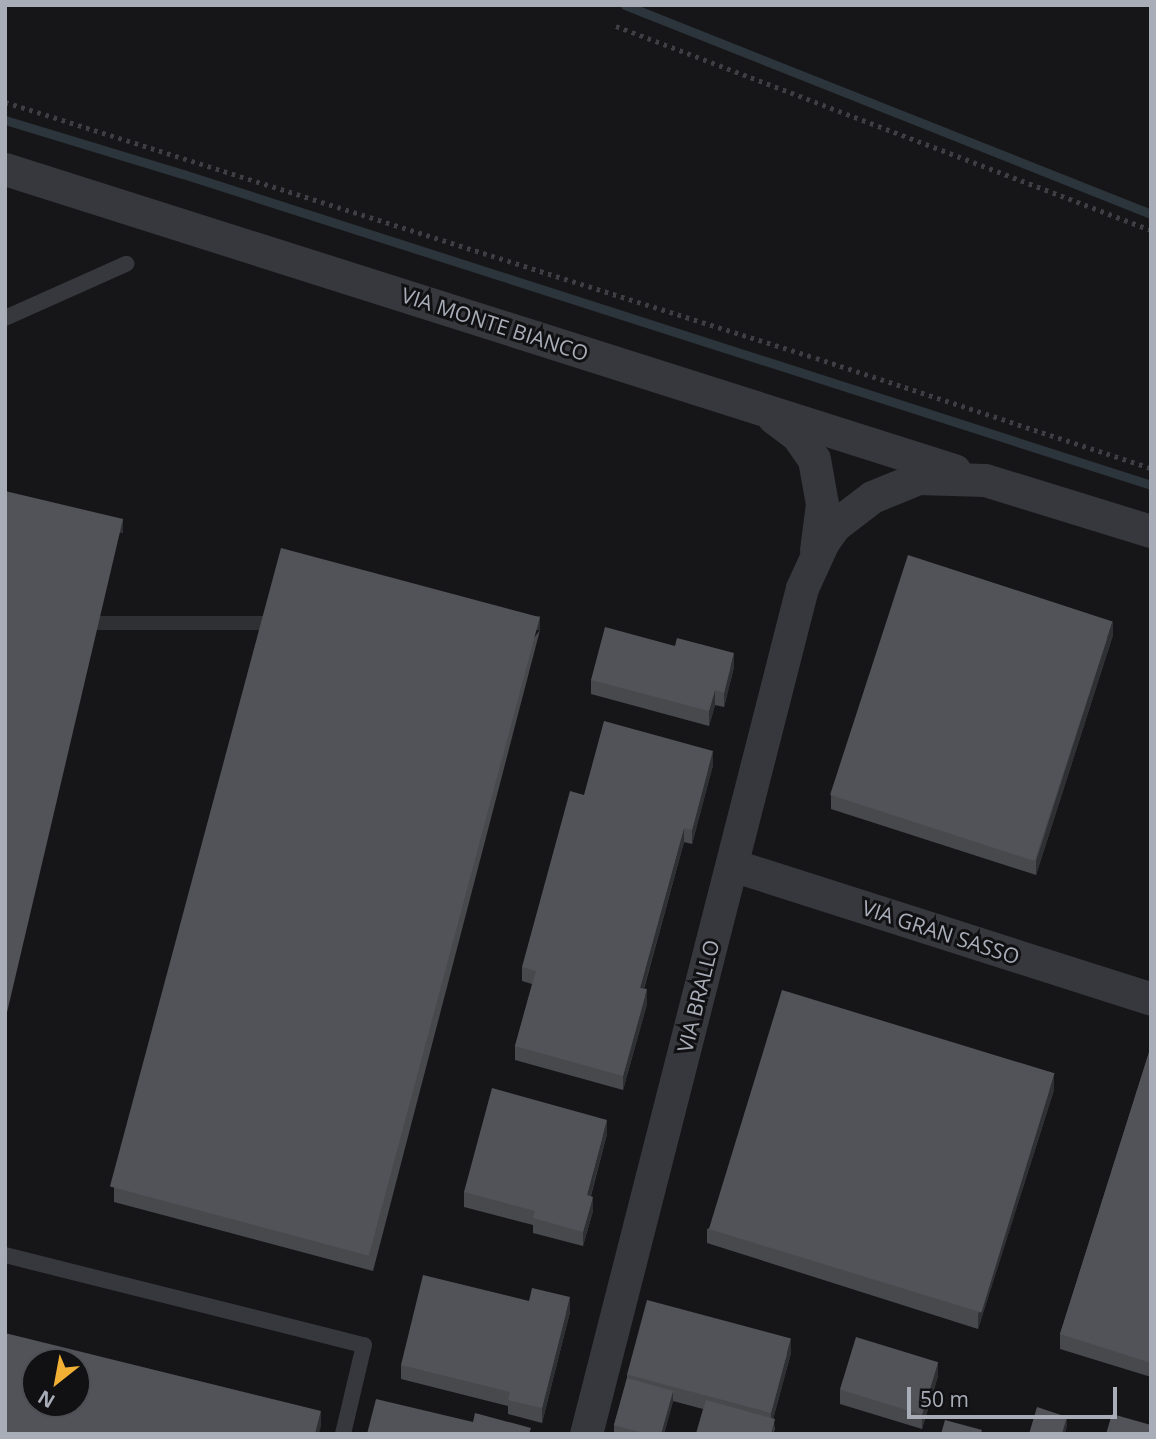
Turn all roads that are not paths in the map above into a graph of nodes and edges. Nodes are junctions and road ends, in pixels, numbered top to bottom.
1 (5, 169) edge
2 (126, 264) dead end
3 (5, 318) edge
4 (762, 409) junction
5 (985, 480) junction
6 (834, 526) joint
7 (1151, 531) edge
8 (814, 559) junction
9 (732, 865) junction
10 (1151, 999) edge
11 (5, 1255) edge
12 (342, 1434) edge
13 (586, 1434) edge

1 - 4 street, VIA MONTE BIANCO
2 - 3 lane
4 - 5 street, VIA MONTE BIANCO
4 - 8 street, VIA BRALLO
5 - 6 street, VIA MONTE BIANCO
5 - 7 street, VIA MONTE BIANCO
6 - 8 street, VIA BRALLO
8 - 9 street, VIA BRALLO
9 - 10 street, VIA GRAN SASSO
9 - 13 street, VIA BRALLO
11 - 12 lane

